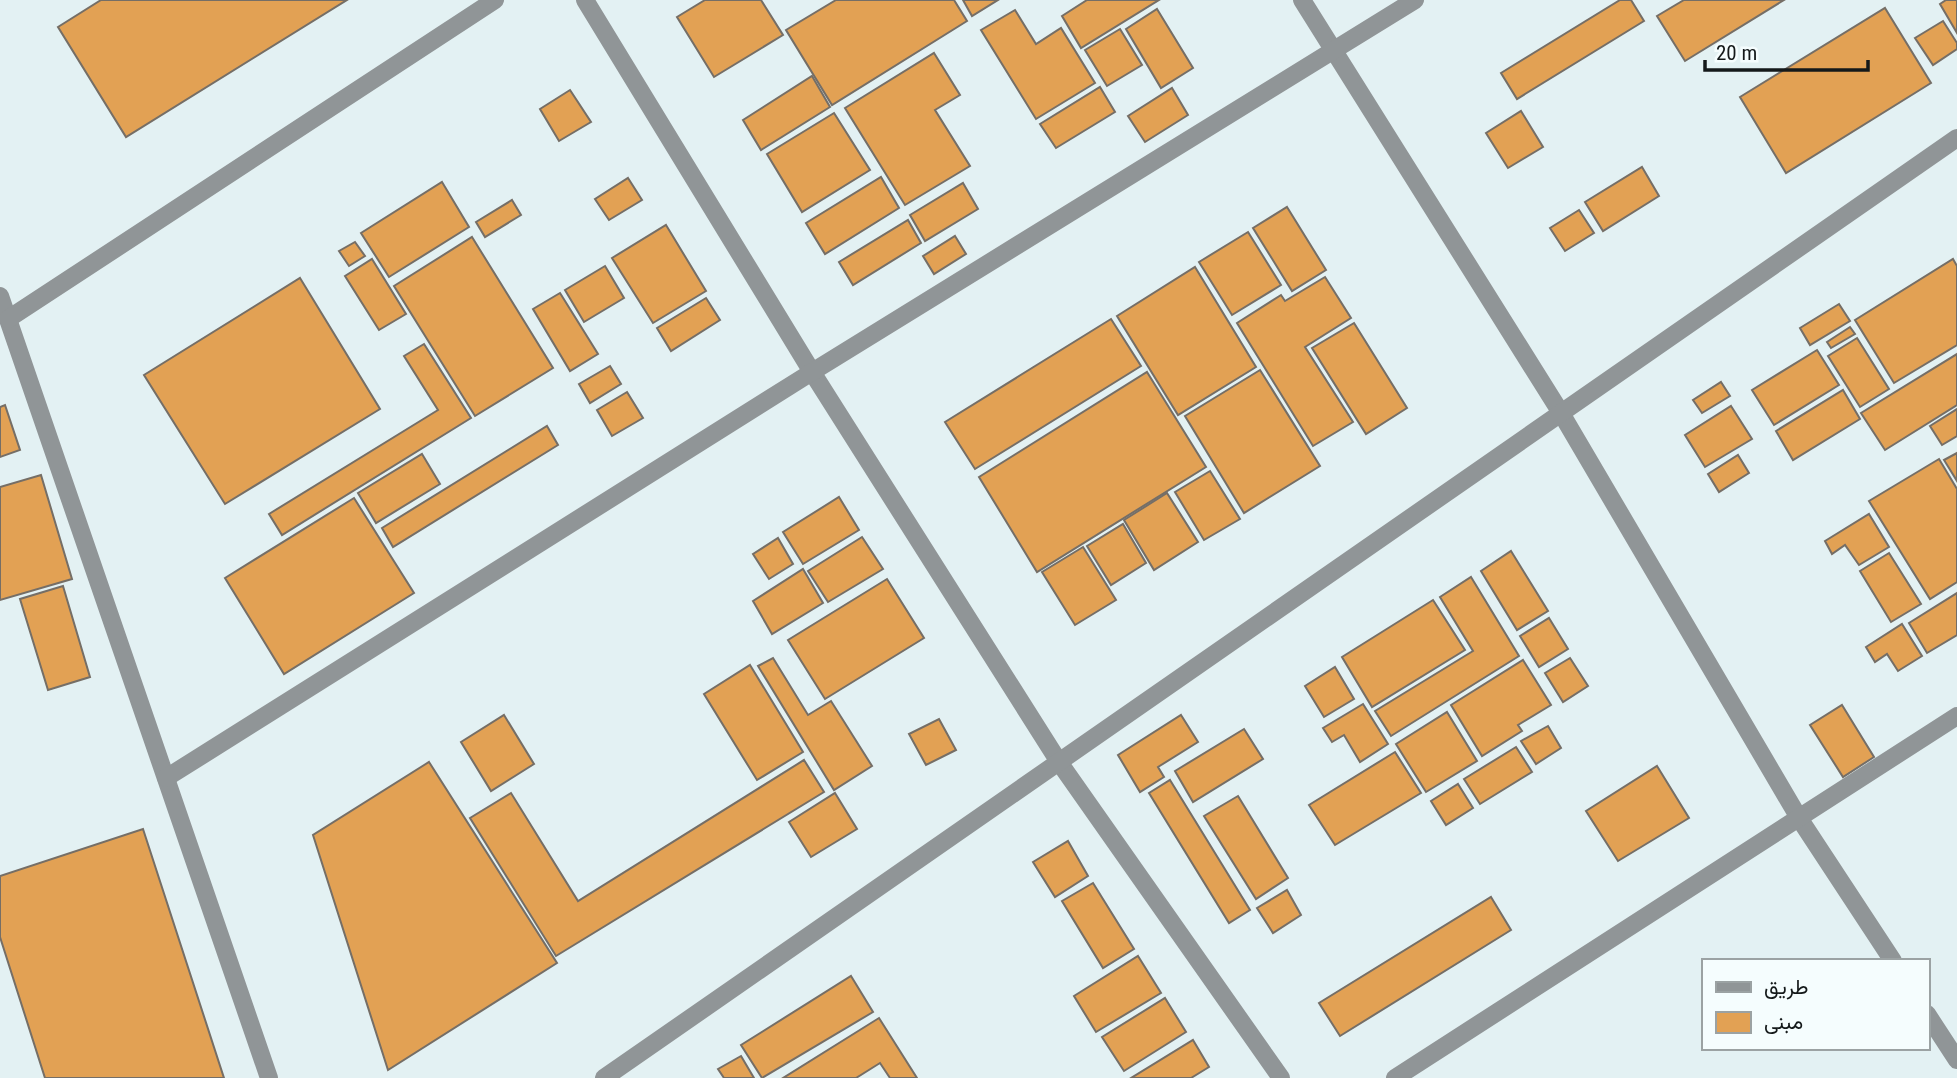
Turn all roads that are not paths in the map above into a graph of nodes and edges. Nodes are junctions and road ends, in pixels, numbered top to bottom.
1 (495, 0) edge
2 (585, 0) edge
3 (1302, 0) edge
4 (1415, 0) edge
5 (1333, 51) junction
6 (1957, 138) edge
7 (0, 296) edge
8 (8, 319) junction
9 (812, 372) junction
10 (1561, 413) junction
11 (1957, 716) edge
12 (1059, 762) junction
13 (166, 778) junction
14 (1799, 818) junction
15 (1892, 959) edge
16 (1929, 1017) edge
17 (1957, 1060) edge
18 (269, 1078) edge
19 (604, 1078) edge
20 (1281, 1078) edge
21 (1395, 1078) edge

1 - 8 street
2 - 9 street
3 - 5 street
4 - 5 street
5 - 9 street
5 - 10 street
6 - 10 street
7 - 8 street
8 - 13 street
9 - 12 street
9 - 13 street
10 - 12 street
10 - 14 street
11 - 14 street
12 - 19 street
12 - 20 street
13 - 18 street
14 - 15 street
14 - 21 street
16 - 17 street

